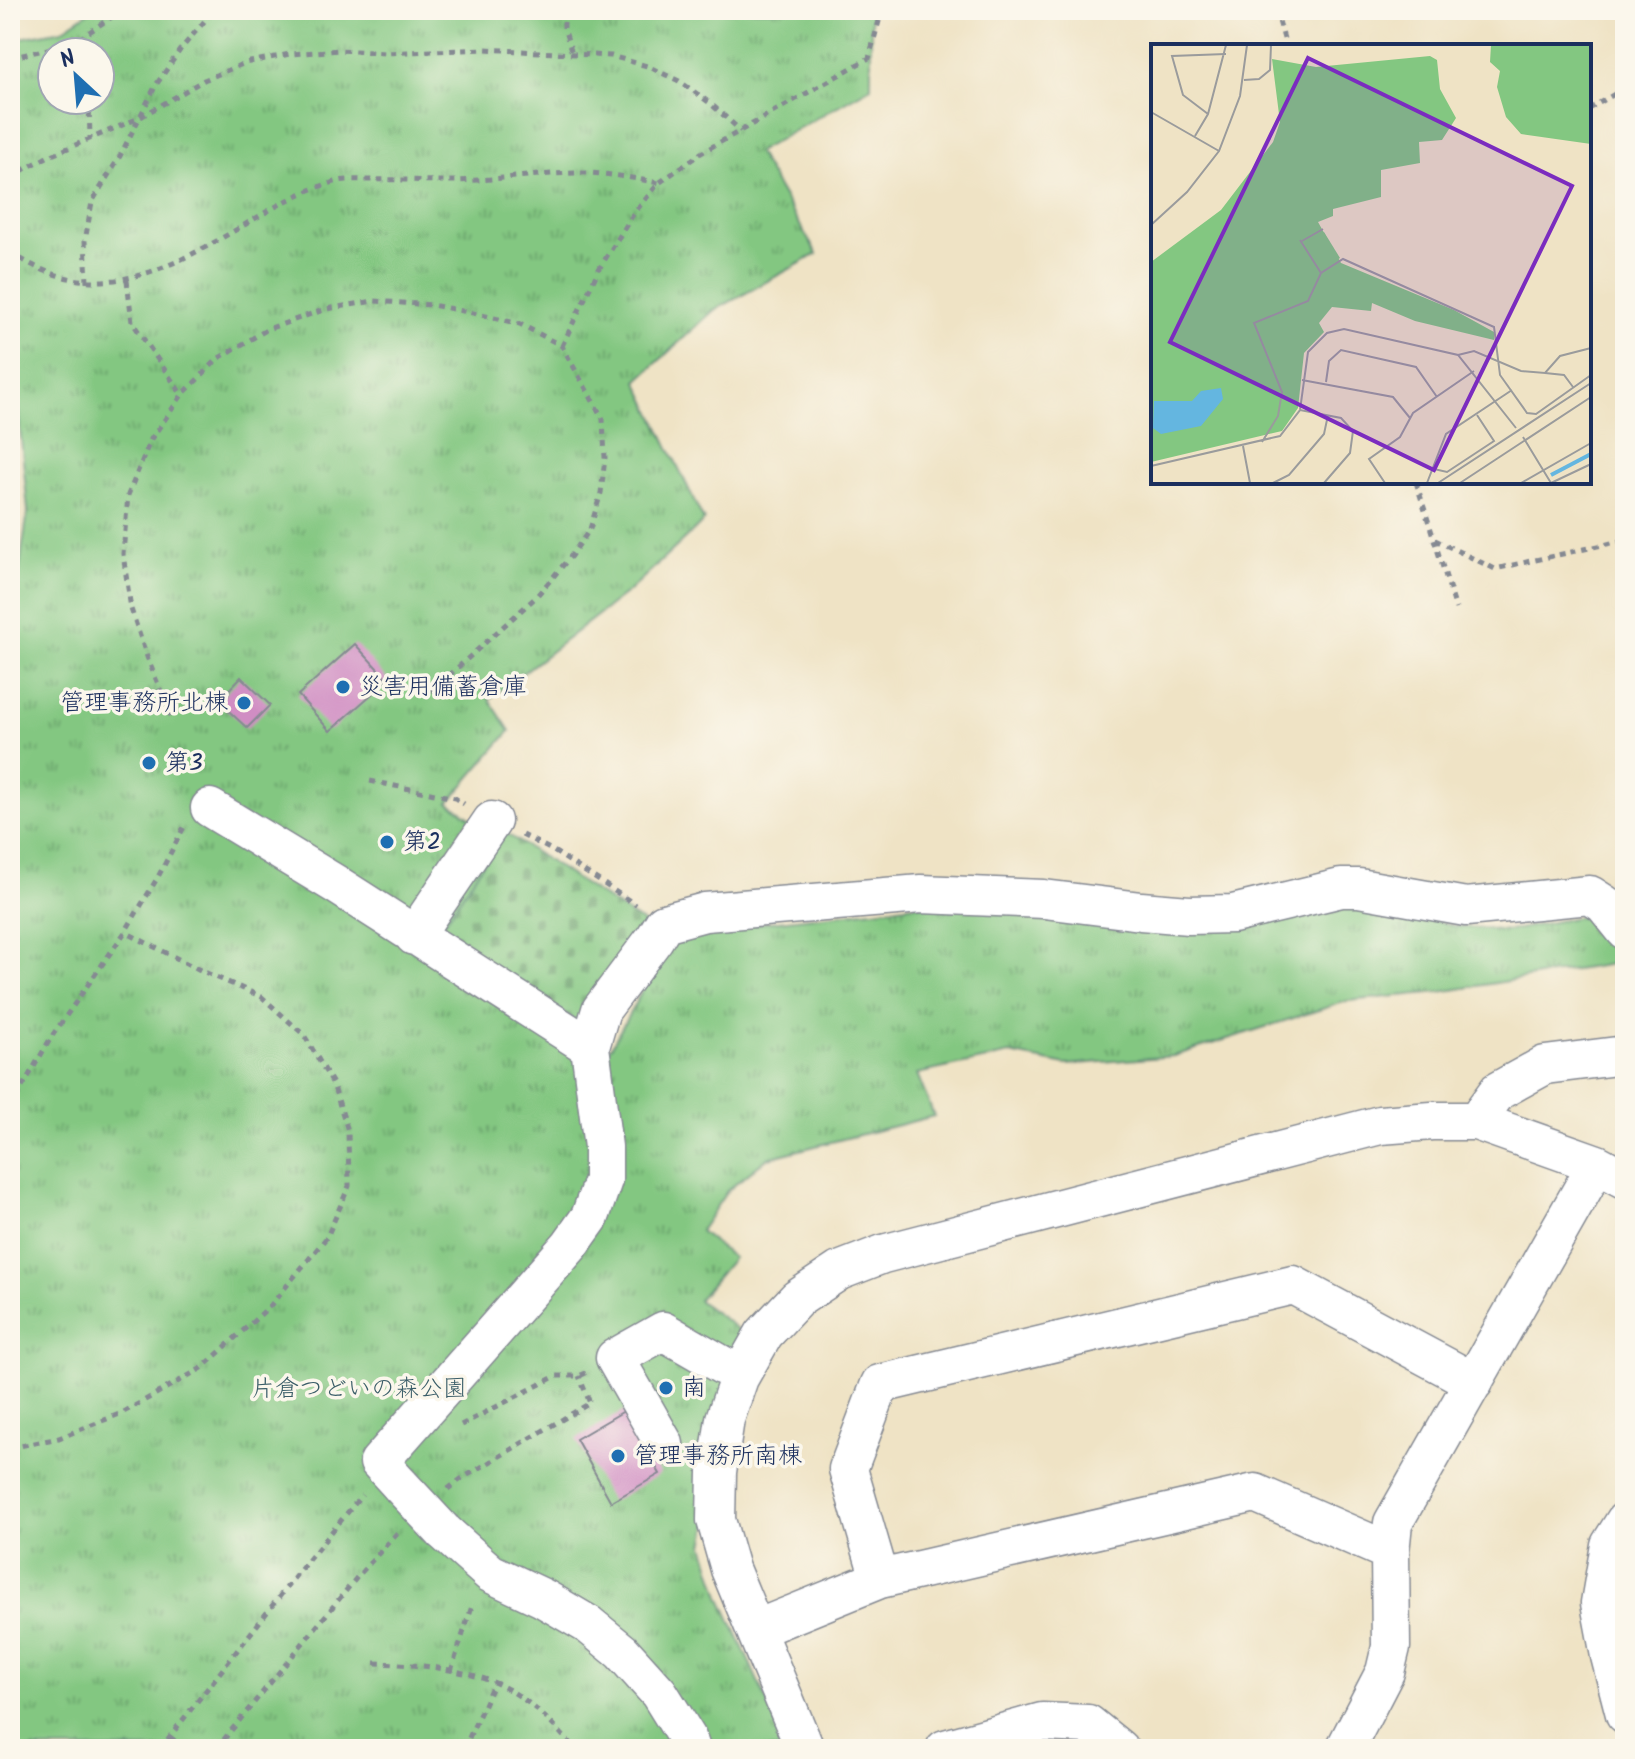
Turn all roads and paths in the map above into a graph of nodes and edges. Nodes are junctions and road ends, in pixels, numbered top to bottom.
1 (122, 10) edge
2 (214, 10) edge
3 (564, 10) edge
4 (882, 10) edge
5 (1276, 10) edge
6 (83, 36) edge
7 (1285, 44) edge
8 (36, 52) edge
9 (572, 53) junction
10 (10, 58) edge
11 (1625, 88) edge
12 (1591, 108) edge
13 (89, 116) edge
14 (139, 118) junction
15 (741, 131) junction
16 (90, 139) junction
17 (10, 177) edge
18 (659, 183) junction
19 (10, 252) edge
20 (127, 280) junction
21 (87, 282) junction
22 (562, 346) junction
23 (182, 395) junction
24 (1417, 484) edge
25 (1435, 540) junction
26 (1625, 540) edge
27 (1456, 609) dead end
28 (427, 695) dead end
29 (171, 716) dead end
30 (197, 817) joint
31 (492, 821) dead end
32 (1625, 930) edge
33 (125, 932) junction
34 (410, 933) junction
35 (590, 1047) junction
36 (1625, 1055) edge
37 (10, 1108) edge
38 (1476, 1121) junction
39 (1611, 1172) edge
40 (556, 1376) dead end
41 (579, 1376) dead end
42 (739, 1378) junction
43 (1474, 1382) junction
44 (463, 1424) dead end
45 (664, 1444) dead end
46 (10, 1448) edge
47 (392, 1477) junction
48 (441, 1514) junction
49 (1625, 1521) edge
50 (405, 1525) dead end
51 (1390, 1552) junction
52 (880, 1579) junction
53 (474, 1598) dead end
54 (757, 1629) junction
55 (375, 1663) dead end
56 (451, 1671) junction
57 (494, 1682) junction
58 (1625, 1714) edge
59 (170, 1737) junction
60 (354, 1746) dead end
61 (965, 1746) edge
62 (404, 1748) edge
63 (160, 1749) edge
64 (185, 1749) edge
65 (216, 1749) edge
66 (419, 1749) edge
67 (464, 1749) edge
68 (575, 1749) edge
69 (691, 1749) edge
70 (805, 1749) edge
71 (1119, 1749) edge
72 (1345, 1749) edge

1 - 6 path
2 - 14 path
3 - 9 path
4 - 15 path
5 - 7 path
8 - 10 path
9 - 14 path
9 - 15 path
11 - 12 path
13 - 16 path
14 - 16 path
14 - 21 path
15 - 18 path
16 - 17 path
18 - 20 path
18 - 22 path
19 - 21 path
20 - 21 path
20 - 23 path
22 - 23 path
22 - 28 path
23 - 29 path
24 - 25 path
25 - 26 path
25 - 27 path
30 - 33 path
30 - 34 street
31 - 34 street
32 - 35 street
33 - 37 path
33 - 46 path
34 - 35 street
35 - 47 street
36 - 38 street
38 - 39 street
38 - 42 street
39 - 43 street
40 - 44 path
41 - 48 path
42 - 45 street
42 - 54 street
43 - 51 street
43 - 52 street
47 - 48 street, bridge
47 - 59 path
48 - 69 street
49 - 58 street
50 - 65 path
51 - 52 street
51 - 72 street
52 - 54 street
53 - 56 path
54 - 70 street
55 - 56 path
56 - 57 path
57 - 67 path
57 - 68 path
59 - 63 path
59 - 64 path
60 - 62 path
61 - 71 street
62 - 66 path

